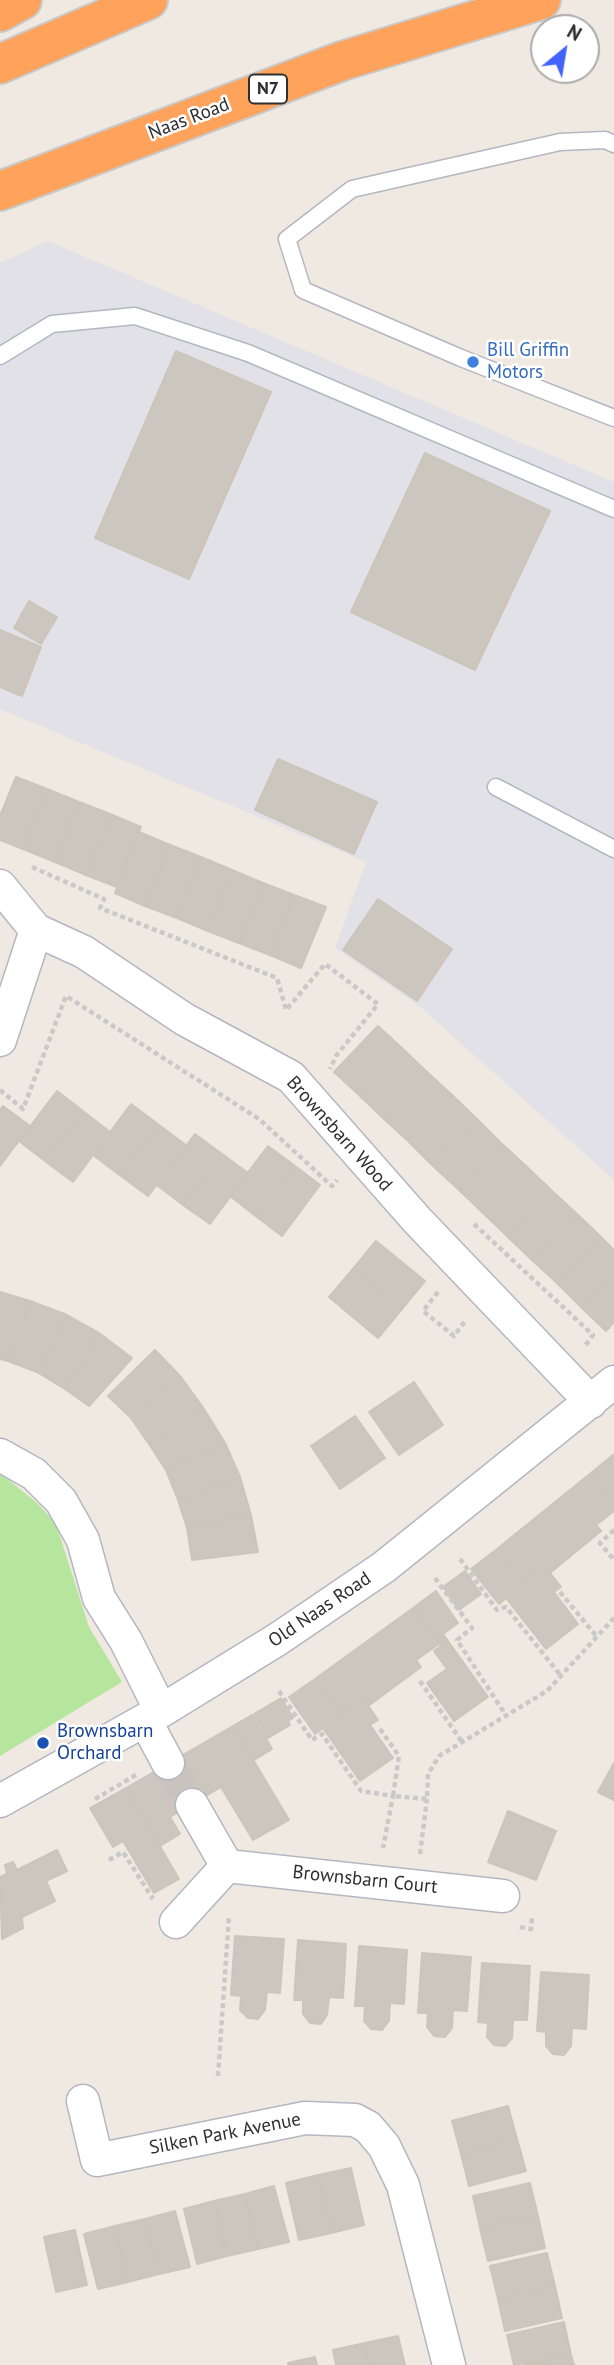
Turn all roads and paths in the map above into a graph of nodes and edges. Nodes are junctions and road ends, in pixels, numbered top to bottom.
1 (22, 0) edge
2 (148, 0) edge
3 (541, 0) edge
4 (0, 12) edge
5 (0, 64) edge
6 (614, 144) edge
7 (0, 191) edge
8 (0, 356) edge
9 (614, 418) edge
10 (614, 509) edge
11 (496, 787) dead end
12 (614, 849) edge
13 (0, 886) edge
14 (36, 930) junction
15 (0, 1040) edge
16 (0, 1090) edge
17 (348, 1188) dead end
18 (442, 1287) dead end
19 (473, 1312) dead end
20 (603, 1392) edge
21 (0, 1455) edge
22 (614, 1530) edge
23 (460, 1559) dead end
24 (614, 1560) edge
25 (435, 1578) dead end
26 (560, 1592) dead end
27 (614, 1618) edge
28 (597, 1637) junction
29 (561, 1676) junction
30 (420, 1681) dead end
31 (279, 1691) dead end
32 (153, 1716) junction
33 (507, 1717) junction
34 (380, 1729) dead end
35 (462, 1742) junction
36 (157, 1766) joint
37 (393, 1796) junction
38 (427, 1799) junction
39 (95, 1800) dead end
40 (0, 1801) edge
41 (192, 1805) tunnel mouth
42 (378, 1854) dead end
43 (108, 1860) dead end
44 (419, 1864) dead end
45 (227, 1866) junction
46 (165, 1892) dead end
47 (503, 1896) dead end
48 (533, 1904) dead end
49 (230, 1912) dead end
50 (176, 1922) dead end
51 (518, 1927) dead end
52 (218, 2076) dead end
53 (83, 2101) dead end
54 (449, 2365) edge

1 - 4 highway
2 - 5 highway
3 - 7 highway, Naas Road / N7
6 - 9 lane
8 - 10 lane
11 - 12 lane
13 - 14 street, Brownsbarn Wood
14 - 15 street
14 - 20 street, Brownsbarn Wood
16 - 17 path
18 - 19 path
20 - 32 street, Old Naas Road
21 - 32 street
22 - 24 path
23 - 29 path
25 - 33 path
26 - 28 path
27 - 28 path
28 - 29 path
29 - 33 path
30 - 35 path
31 - 37 path
32 - 36 street
32 - 40 street, Old Naas Road
33 - 35 path
34 - 37 path
35 - 38 path
36 - 39 path
37 - 38 path
37 - 42 path
38 - 44 path
41 - 45 street
43 - 46 path
45 - 47 street, Brownsbarn Court
45 - 50 street
48 - 51 path
49 - 52 path
53 - 54 street, Silken Park Avenue

